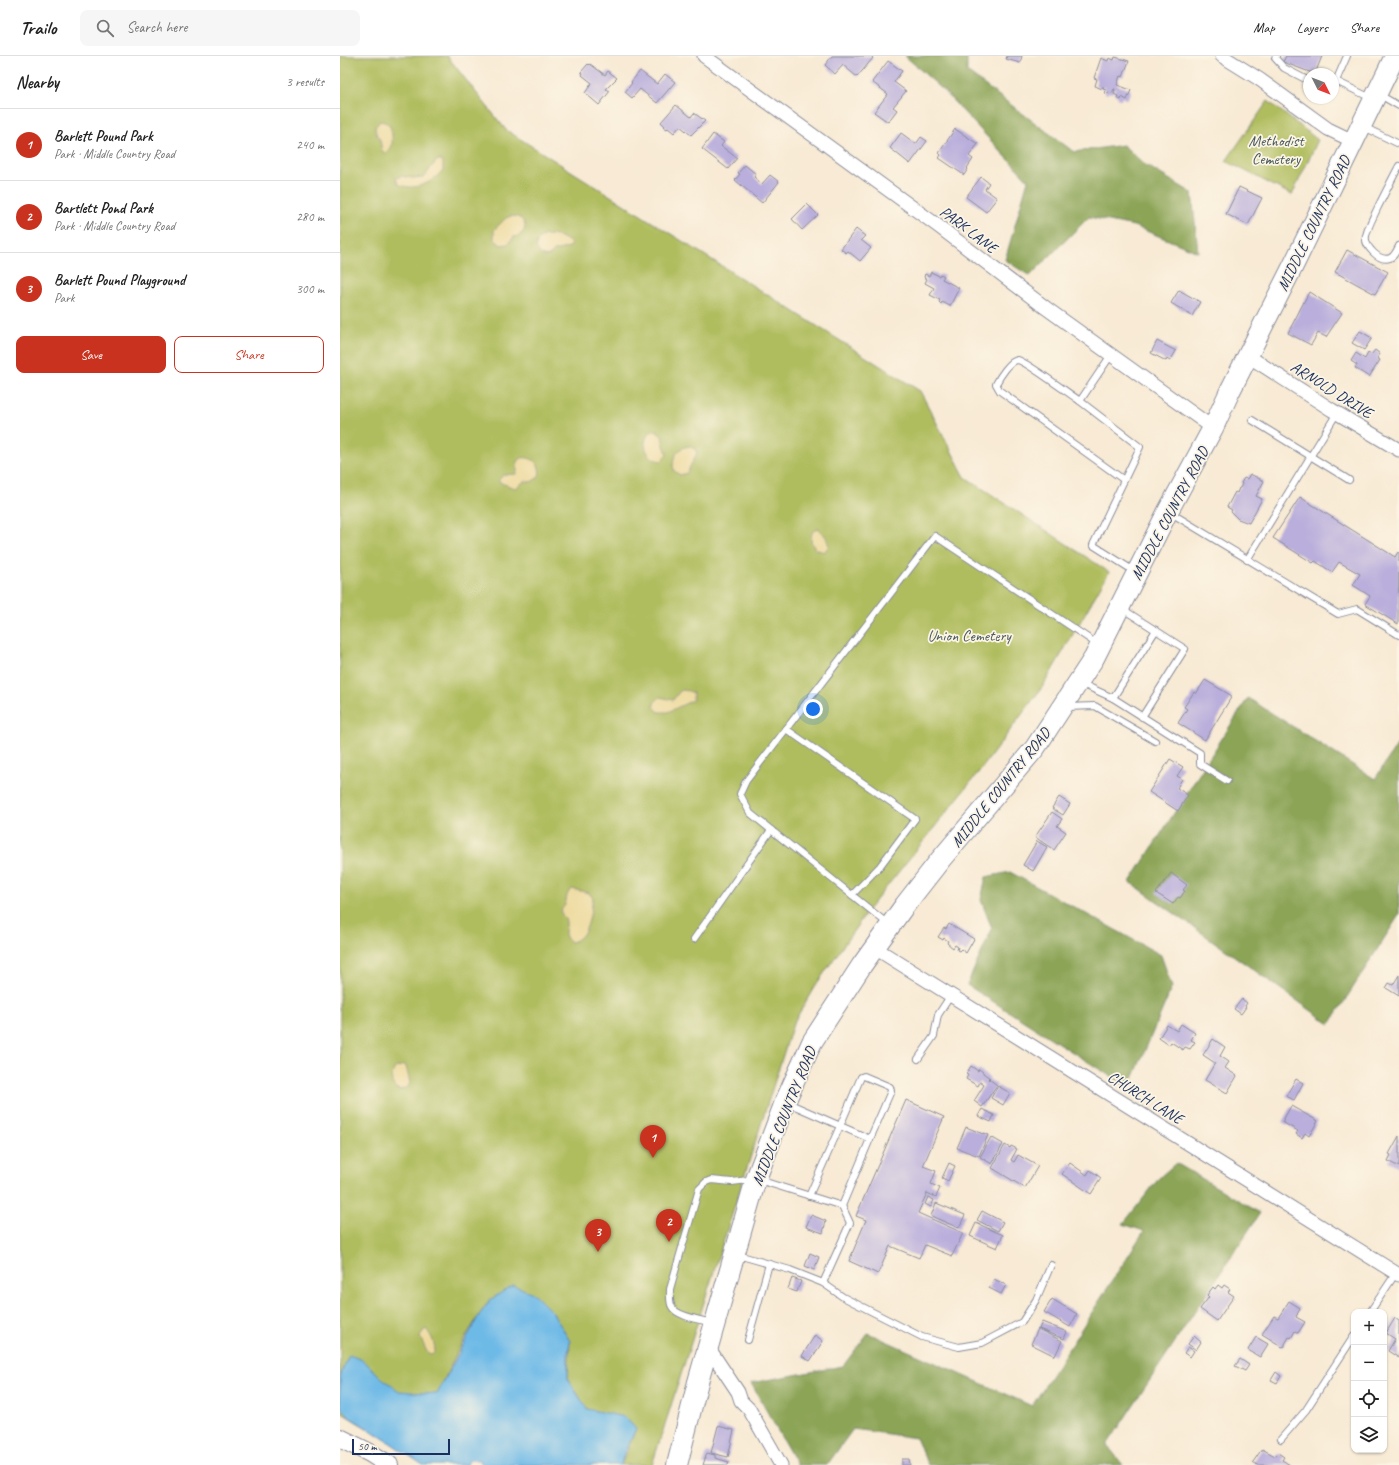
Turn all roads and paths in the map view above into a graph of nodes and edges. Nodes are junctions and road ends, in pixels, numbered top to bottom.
1 (704, 56) edge
2 (1222, 56) edge
3 (1276, 56) edge
4 (1347, 56) edge
5 (1395, 56) edge
6 (1339, 73) edge
7 (1303, 78) edge
8 (1339, 85) edge
9 (1375, 96) junction
10 (1399, 106) edge
11 (1357, 134) junction
12 (1399, 144) edge
13 (1399, 166) edge
14 (1399, 246) edge
15 (1111, 355) junction
16 (1248, 356) junction
17 (1080, 401) junction
18 (1337, 413) junction
19 (1252, 420) dead end
20 (1213, 428) junction
21 (1399, 450) edge
22 (1310, 456) junction
23 (1124, 480) junction
24 (1349, 480) dead end
25 (1168, 511) junction
26 (1247, 560) junction
27 (1137, 573) junction
28 (1120, 607) junction
29 (1156, 630) junction
30 (1399, 635) edge
31 (1100, 646) junction
32 (1079, 682) junction
33 (1112, 698) junction
34 (1063, 707) junction
35 (1142, 717) junction
36 (786, 729) junction
37 (1154, 741) dead end
38 (1227, 781) dead end
39 (771, 830) junction
40 (852, 895) junction
41 (891, 926) junction
42 (694, 939) dead end
43 (875, 948) junction
44 (951, 995) junction
45 (918, 1059) dead end
46 (785, 1102) junction
47 (840, 1126) junction
48 (870, 1139) junction
49 (756, 1179) junction
50 (808, 1196) junction
51 (842, 1206) junction
52 (734, 1254) junction
53 (769, 1264) junction
54 (1051, 1265) dead end
55 (1397, 1274) edge
56 (823, 1283) junction
57 (1372, 1309) edge
58 (715, 1323) junction
59 (748, 1340) dead end
60 (1351, 1341) edge
61 (708, 1347) junction
62 (340, 1438) edge
63 (1281, 1439) dead end
64 (389, 1465) edge
65 (677, 1465) edge
66 (781, 1465) edge

1 - 15 street, PARK LANE
2 - 11 street
3 - 7 lane
4 - 6 lane
5 - 9 main road, MIDDLE COUNTRY ROAD
8 - 9 lane
9 - 10 lane
9 - 11 main road, MIDDLE COUNTRY ROAD
11 - 12 lane
11 - 16 main road, MIDDLE COUNTRY ROAD
13 - 14 lane
15 - 17 lane
15 - 20 street, PARK LANE
16 - 18 street, ARNOLD DRIVE
16 - 20 main road, MIDDLE COUNTRY ROAD
17 - 23 lane
17 - 23 lane
18 - 21 street, ARNOLD DRIVE
18 - 22 lane
19 - 22 lane
20 - 25 main road, MIDDLE COUNTRY ROAD
22 - 24 lane
22 - 26 lane
23 - 27 lane
25 - 26 lane
25 - 27 main road, MIDDLE COUNTRY ROAD
26 - 30 lane
27 - 28 main road, MIDDLE COUNTRY ROAD
28 - 29 lane
28 - 31 main road, MIDDLE COUNTRY ROAD
29 - 33 lane
29 - 35 lane
31 - 32 main road, MIDDLE COUNTRY ROAD
31 - 36 lane
32 - 33 lane
32 - 34 main road, MIDDLE COUNTRY ROAD
33 - 35 lane
34 - 37 lane
34 - 41 main road, MIDDLE COUNTRY ROAD
35 - 38 lane
36 - 39 lane
36 - 40 lane
39 - 40 lane
39 - 42 lane
40 - 41 lane
41 - 43 main road, MIDDLE COUNTRY ROAD
43 - 44 street, CHURCH LANE
43 - 46 main road, MIDDLE COUNTRY ROAD
44 - 45 lane
44 - 55 street, CHURCH LANE
46 - 47 lane
46 - 49 main road, MIDDLE COUNTRY ROAD
47 - 48 lane
47 - 48 lane
47 - 50 lane
48 - 51 lane
49 - 50 lane
49 - 52 main road, MIDDLE COUNTRY ROAD
49 - 58 lane
50 - 51 lane
51 - 56 lane
52 - 53 lane
52 - 58 main road, MIDDLE COUNTRY ROAD
53 - 56 lane
53 - 59 lane
54 - 56 lane
55 - 57 lane
58 - 61 main road, MIDDLE COUNTRY ROAD
60 - 63 lane
61 - 65 main road, MIDDLE COUNTRY ROAD
61 - 66 street
62 - 64 street

